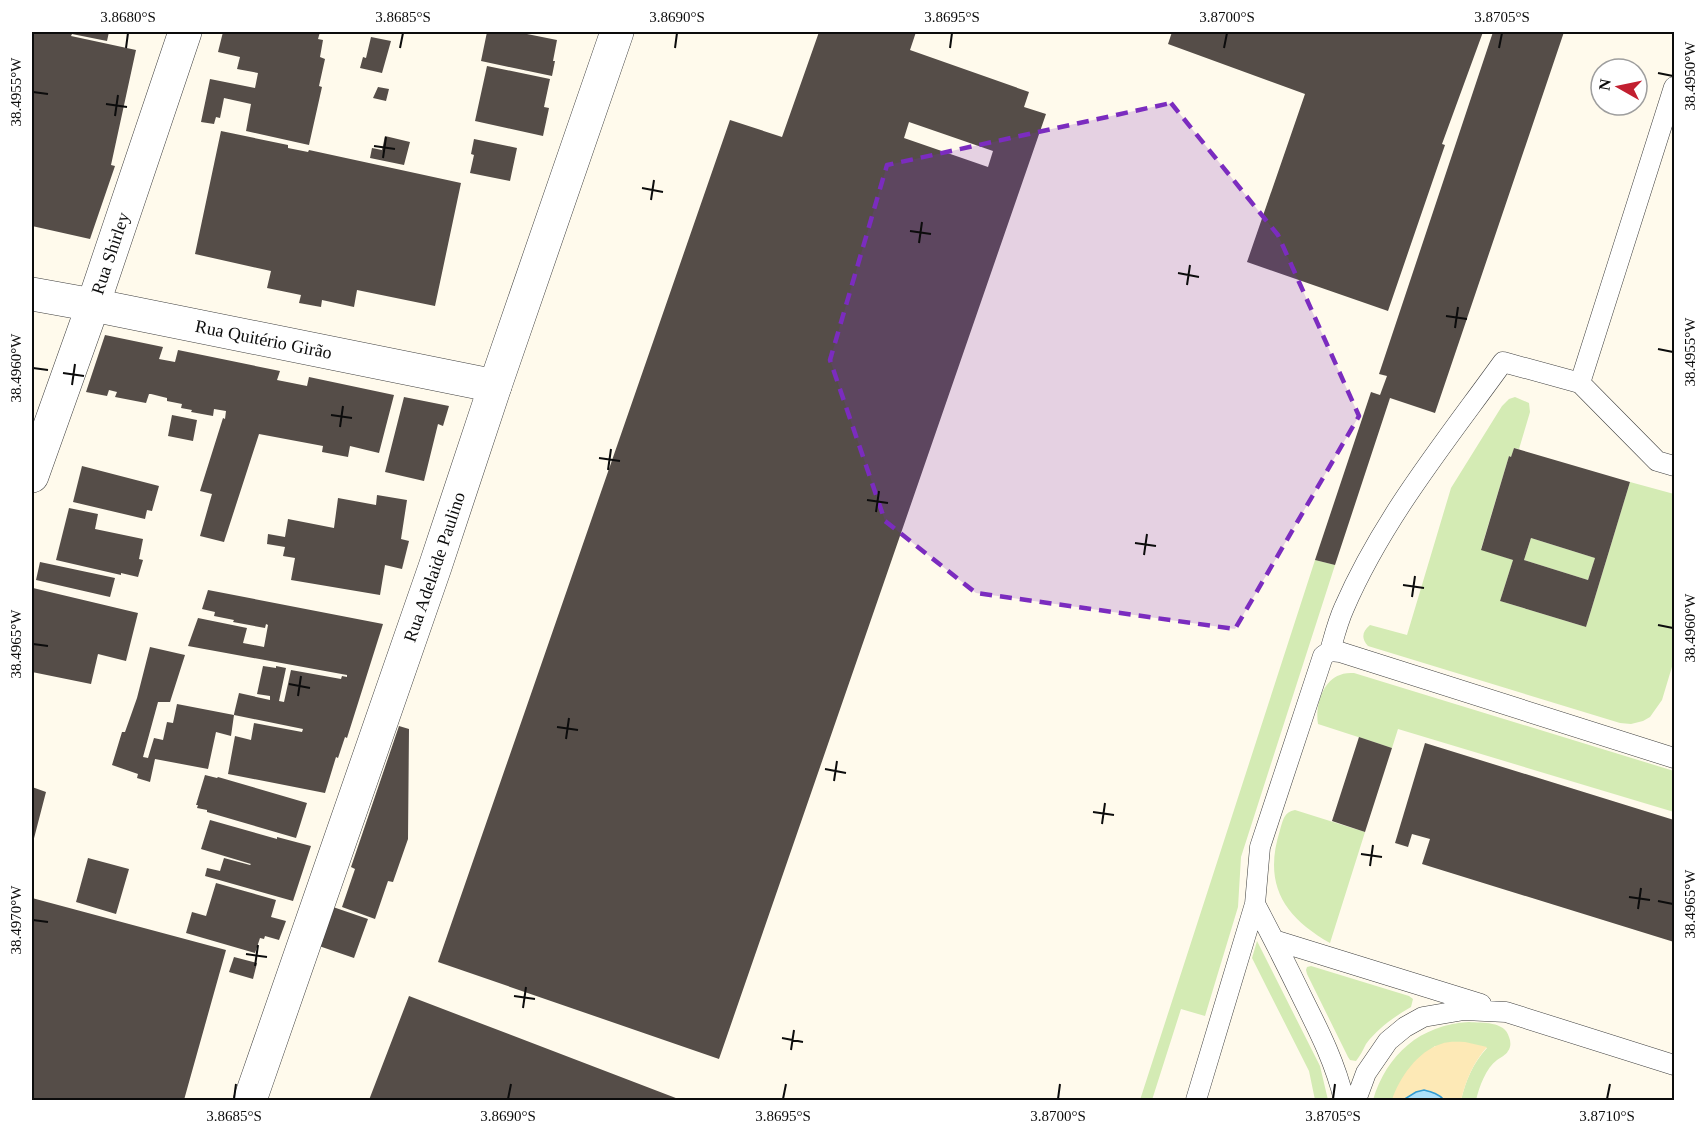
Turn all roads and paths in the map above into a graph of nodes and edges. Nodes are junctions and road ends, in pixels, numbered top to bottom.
1 (185, 32) edge
2 (617, 32) edge
3 (1674, 87) edge
4 (32, 294) edge
5 (93, 304) junction
6 (1580, 383) junction
7 (495, 386) junction
8 (1674, 466) edge
9 (32, 476) edge
10 (1330, 651) junction
11 (1674, 758) edge
12 (1255, 904) junction
13 (1274, 940) junction
14 (1506, 1012) junction
15 (1674, 1065) edge
16 (250, 1101) edge
17 (1196, 1101) edge
18 (1344, 1101) edge
19 (1356, 1101) edge

1 - 5 street, Rua Shirley
2 - 7 street, Rua Adelaide Paulino
3 - 6 lane
4 - 5 street, Rua Quitério Girão
5 - 7 street, Rua Quitério Girão
5 - 9 street, Rua Shirley
6 - 8 lane
6 - 10 lane
7 - 16 street, Rua Adelaide Paulino
10 - 11 lane
10 - 12 lane
12 - 13 lane
12 - 17 lane
13 - 14 lane
13 - 18 lane
14 - 15 lane
14 - 19 lane

